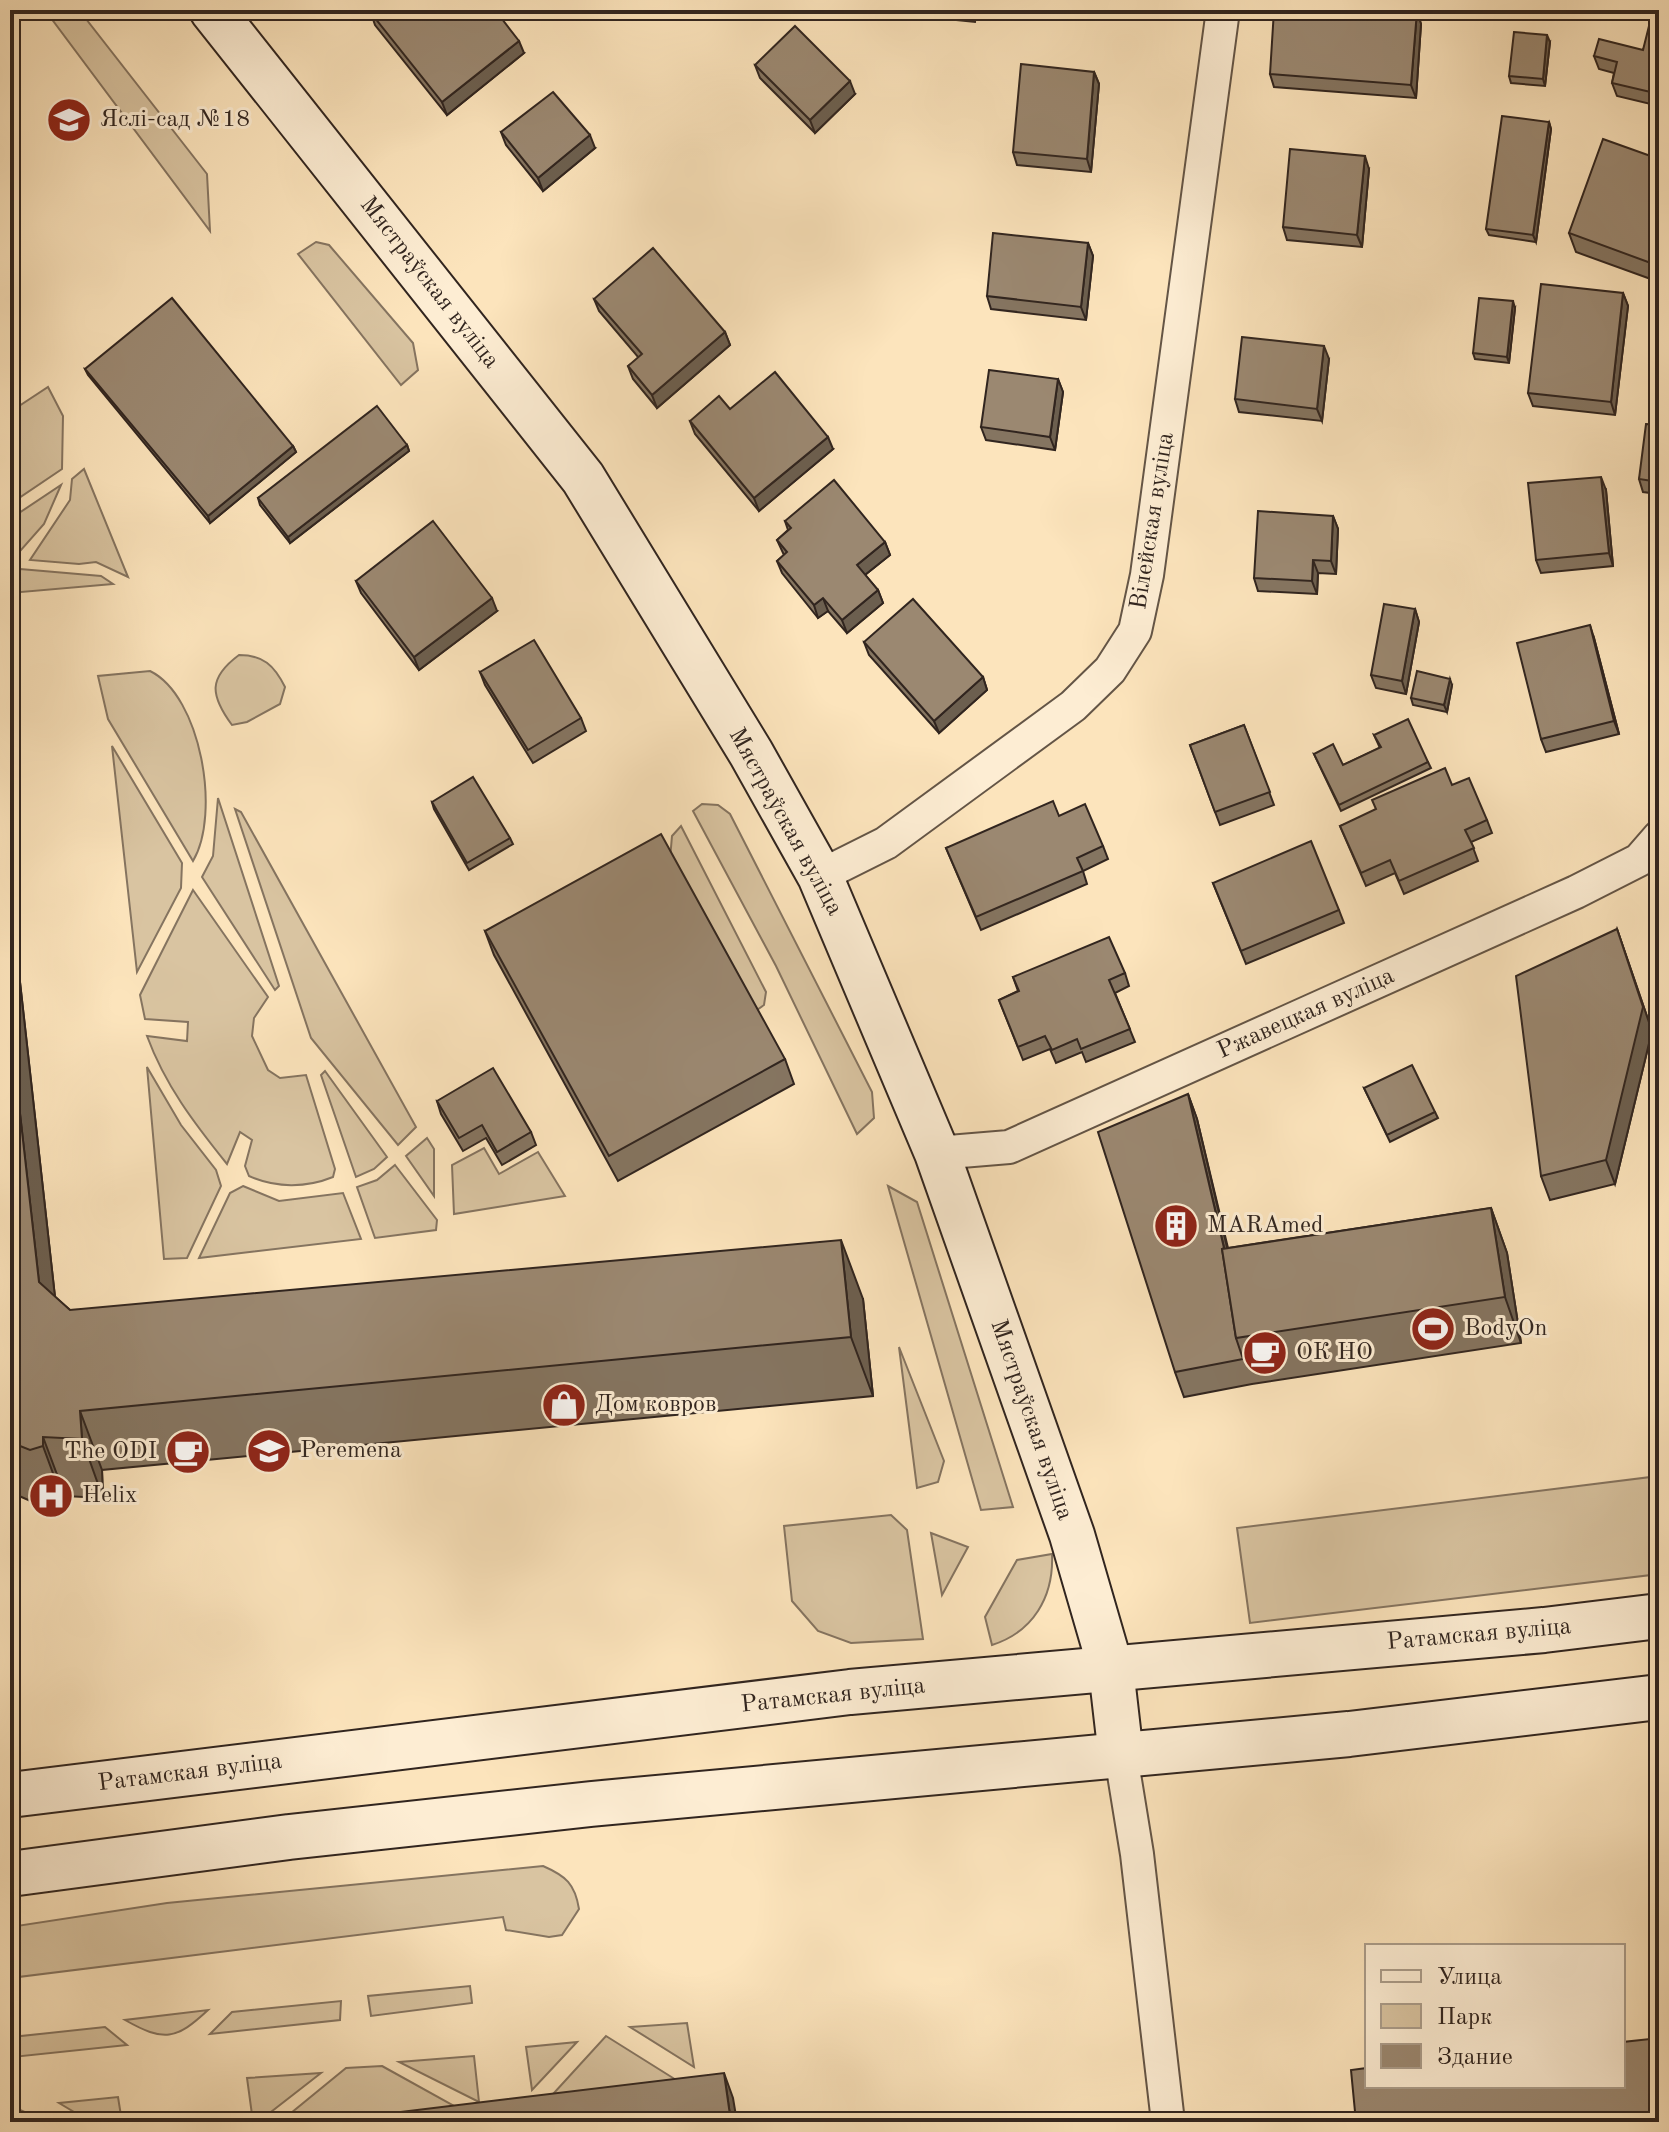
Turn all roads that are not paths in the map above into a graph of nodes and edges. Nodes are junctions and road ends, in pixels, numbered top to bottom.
1 (212, 10) edge
2 (1223, 10) edge
3 (1659, 837) edge
4 (820, 876) junction
5 (937, 1153) junction
6 (1659, 1616) edge
7 (1111, 1669) junction
8 (1659, 1697) edge
9 (1121, 1756) junction
10 (10, 1795) edge
11 (10, 1874) edge
12 (1168, 2122) edge

1 - 4 main road, Мястраўская вуліца
2 - 4 street, Вілейская вуліца
3 - 5 street, Ржавецкая вуліца
4 - 5 main road, Мястраўская вуліца
5 - 7 main road, Мястраўская вуліца
6 - 7 main road, Ратамская вуліца
7 - 9 main road, Мястраўская вуліца
7 - 10 main road, Ратамская вуліца
8 - 9 main road
9 - 11 main road
9 - 12 street

